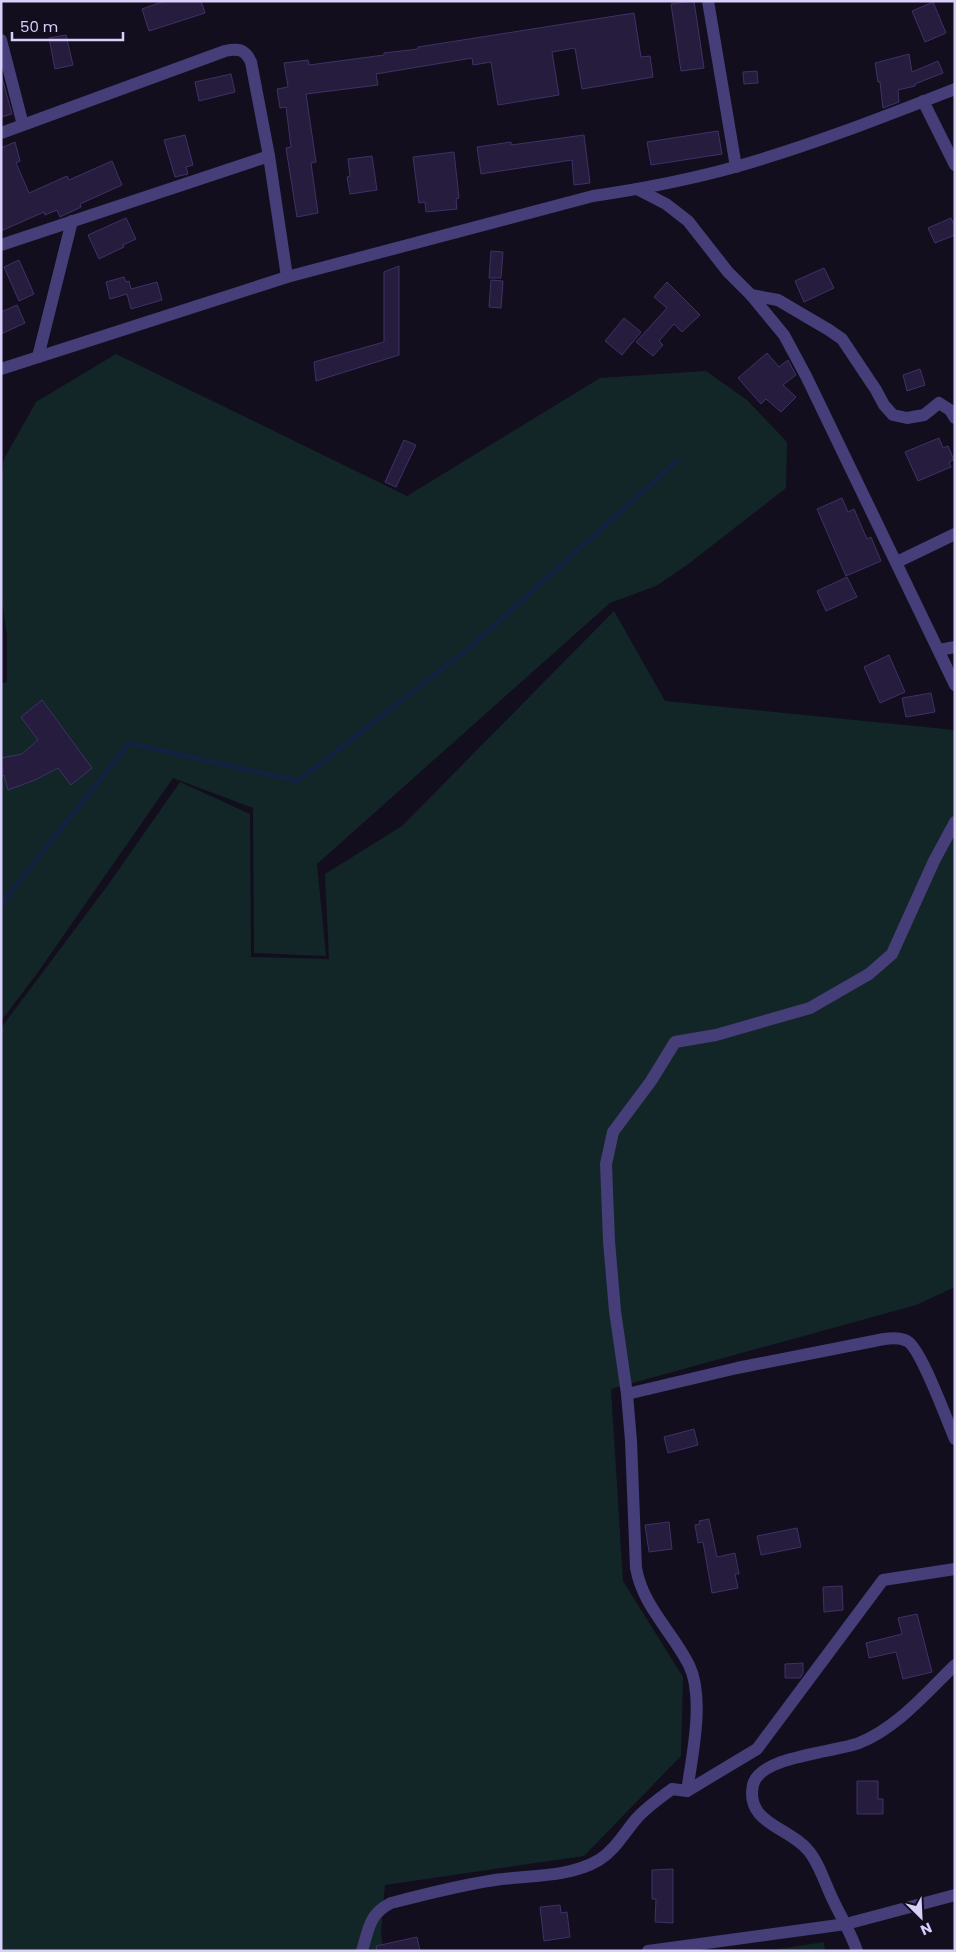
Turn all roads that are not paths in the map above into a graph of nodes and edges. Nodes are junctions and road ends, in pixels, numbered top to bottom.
1 (708, 1) edge
2 (1, 40) edge
3 (955, 89) edge
4 (923, 102) junction
5 (23, 125) junction
6 (1, 133) edge
7 (269, 156) junction
8 (955, 164) edge
9 (736, 167) junction
10 (637, 189) junction
11 (72, 221) junction
12 (1, 245) edge
13 (287, 277) junction
14 (751, 296) junction
15 (38, 357) junction
16 (1, 369) edge
17 (955, 418) edge
18 (955, 534) edge
19 (897, 562) junction
20 (955, 646) edge
21 (939, 650) junction
22 (955, 684) edge
23 (955, 822) edge
24 (627, 1394) junction
25 (955, 1439) edge
26 (955, 1569) edge
27 (955, 1665) edge
28 (687, 1791) junction
29 (955, 1895) edge
30 (846, 1924) junction
31 (362, 1951) edge
32 (648, 1951) edge
33 (858, 1951) edge

1 - 9 street
2 - 5 street
3 - 4 street
4 - 8 street
4 - 9 street
5 - 6 street
5 - 7 street
7 - 11 street
7 - 13 street
9 - 10 street
10 - 13 street
10 - 14 street
11 - 12 street
11 - 15 street
13 - 15 street
14 - 17 street
14 - 19 street
15 - 16 street
18 - 19 street
19 - 21 street
20 - 21 street
21 - 22 street
23 - 24 street
24 - 25 street
24 - 28 street
26 - 28 street
27 - 30 street
28 - 31 street
29 - 30 street
30 - 32 street
30 - 33 street

